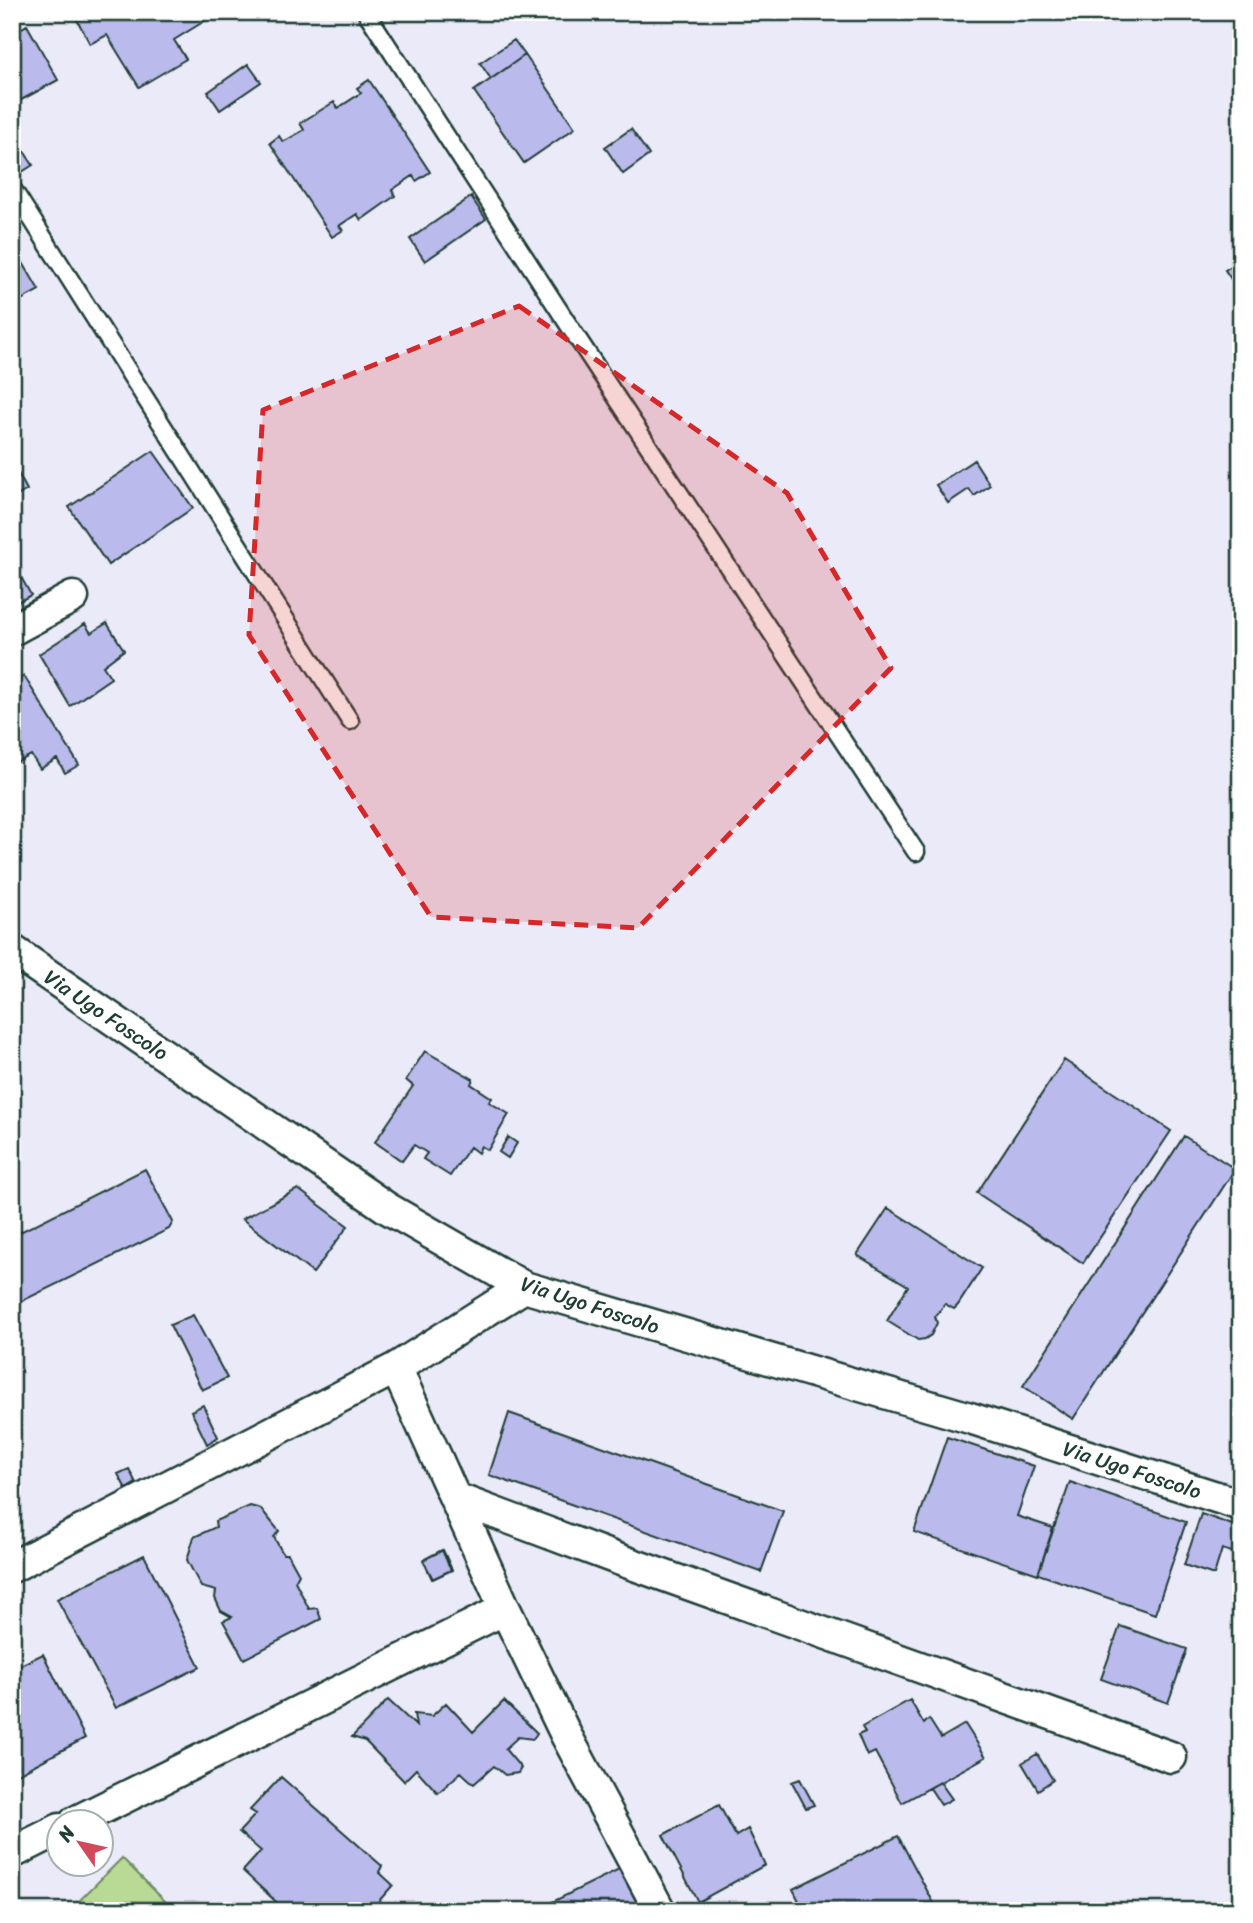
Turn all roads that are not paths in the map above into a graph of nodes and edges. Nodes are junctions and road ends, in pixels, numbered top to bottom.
1 (366, 12) edge
2 (12, 188) edge
3 (73, 597) dead end
4 (12, 630) edge
5 (350, 721) dead end
6 (916, 852) dead end
7 (12, 950) edge
8 (524, 1287) junction
9 (396, 1368) junction
10 (455, 1498) junction
11 (1241, 1505) edge
12 (12, 1567) edge
13 (505, 1609) junction
14 (1171, 1757) dead end
15 (103, 1808) edge
16 (46, 1836) edge
17 (12, 1853) edge
18 (660, 1911) edge

1 - 6 lane
2 - 5 lane
3 - 4 street
7 - 8 street, Via Ugo Foscolo
8 - 9 street
8 - 11 street, Via Ugo Foscolo
9 - 10 street
9 - 12 street
10 - 13 street
10 - 14 street
13 - 15 street
13 - 18 street
16 - 17 street

